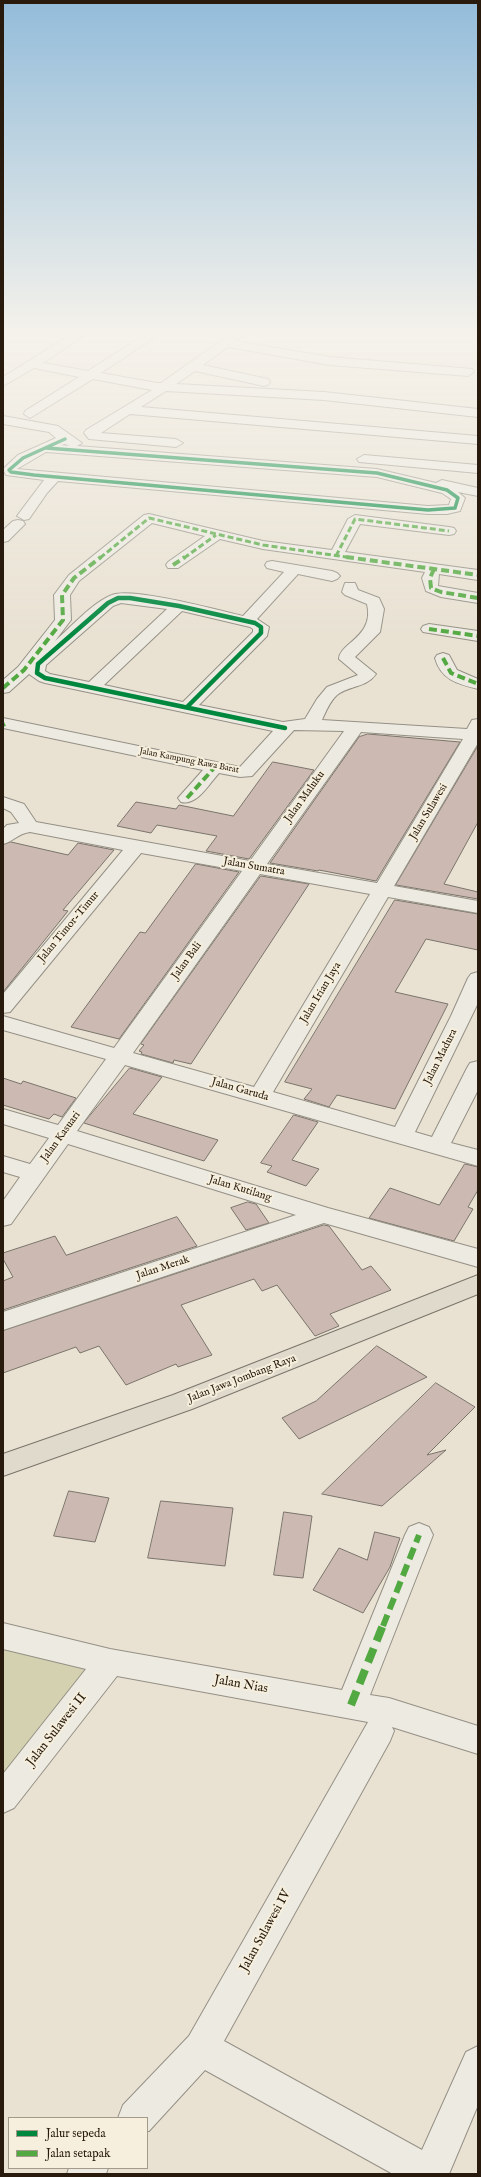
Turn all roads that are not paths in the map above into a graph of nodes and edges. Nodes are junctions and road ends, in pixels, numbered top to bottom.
1 (61, 437) edge
2 (101, 437) edge
3 (442, 437) edge
4 (447, 437) junction
5 (64, 439) junction
6 (478, 440) edge
7 (189, 444) dead end
8 (46, 448) junction
9 (355, 458) dead end
10 (434, 464) junction
11 (478, 469) edge
12 (56, 476) junction
13 (478, 492) edge
14 (24, 516) dead end
15 (3, 522) edge
16 (449, 531) dead end
17 (216, 535) junction
18 (3, 538) edge
19 (336, 556) junction
20 (173, 565) dead end
21 (272, 565) dead end
22 (434, 569) junction
23 (294, 570) junction
24 (478, 575) edge
25 (332, 576) dead end
26 (350, 586) dead end
27 (478, 598) edge
28 (179, 606) junction
29 (246, 621) junction
30 (429, 629) dead end
31 (478, 636) edge
32 (443, 658) dead end
33 (478, 684) edge
34 (3, 688) edge
35 (92, 688) junction
36 (187, 707) junction
37 (4, 724) edge
38 (311, 724) junction
39 (285, 728) junction
40 (355, 728) junction
41 (477, 731) edge
42 (215, 767) junction
43 (187, 798) dead end
44 (3, 802) edge
45 (30, 826) junction
46 (3, 838) edge
47 (136, 847) junction
48 (255, 867) junction
49 (383, 889) junction
50 (478, 907) edge
51 (478, 978) edge
52 (3, 1007) edge
53 (3, 1023) edge
54 (120, 1056) junction
55 (478, 1068) edge
56 (260, 1096) junction
57 (3, 1116) edge
58 (63, 1134) junction
59 (402, 1135) junction
60 (438, 1147) junction
61 (478, 1158) edge
62 (3, 1164) edge
63 (35, 1173) junction
64 (323, 1215) junction
65 (3, 1218) edge
66 (478, 1258) edge
67 (478, 1284) edge
68 (3, 1321) edge
69 (3, 1465) edge
70 (419, 1535) dead end
71 (3, 1636) edge
72 (110, 1662) junction
73 (351, 1705) junction
74 (379, 1731) dead end
75 (478, 1740) edge
76 (3, 1798) edge
77 (201, 2048) junction
78 (478, 2064) edge
79 (137, 2117) edge
80 (430, 2174) edge

1 - 5 street
2 - 7 street
3 - 4 street
4 - 6 street
4 - 10 street
5 - 8 street
5 - 13 street
8 - 12 street
8 - 12 street
9 - 10 street
10 - 11 street
12 - 14 street
15 - 18 street
16 - 19 street
17 - 19 street
17 - 20 street
17 - 34 street
19 - 22 street
21 - 23 street
22 - 24 street
22 - 27 street
23 - 25 street
23 - 29 street
26 - 38 street
28 - 29 street
28 - 35 street
28 - 35 street
29 - 36 street
30 - 31 street
32 - 33 street
35 - 36 street
36 - 39 street
37 - 42 street, Jalan Kampung Rawa Barat
38 - 39 street
38 - 40 street
39 - 42 street, Jalan Kampung Rawa Barat
40 - 41 street
40 - 48 street, Jalan Maluku
41 - 49 street, Jalan Sulawesi
42 - 43 street
44 - 45 street
45 - 46 street
45 - 47 street, Jalan Sumatra
47 - 48 street, Jalan Sumatra
47 - 52 street, Jalan Timor-Timur
48 - 49 street, Jalan Sumatra
48 - 54 street, Jalan Bali
49 - 50 street, Jalan Sumatra
49 - 56 street, Jalan Irian Jaya
51 - 59 street, Jalan Madura
53 - 54 street, Jalan Garuda
54 - 56 street, Jalan Garuda
54 - 58 street, Jalan Kasuari
55 - 60 street
56 - 59 street, Jalan Garuda
57 - 58 street, Jalan Kutilang
58 - 63 street, Jalan Kasuari
58 - 64 street, Jalan Kutilang
59 - 60 street, Jalan Garuda
60 - 61 street, Jalan Garuda
62 - 63 street
63 - 65 street, Jalan Kasuari
64 - 66 street, Jalan Kutilang
64 - 68 street, Jalan Merak
67 - 69 main road, Jalan Jawa Jombang Raya
70 - 73 street
71 - 72 street, Jalan Nias
72 - 73 street, Jalan Nias
72 - 76 street, Jalan Sulawesi II
73 - 75 street, Jalan Nias
74 - 77 street, Jalan Sulawesi IV
77 - 79 street, Jalan Sulawesi IV
77 - 80 street
78 - 80 street

